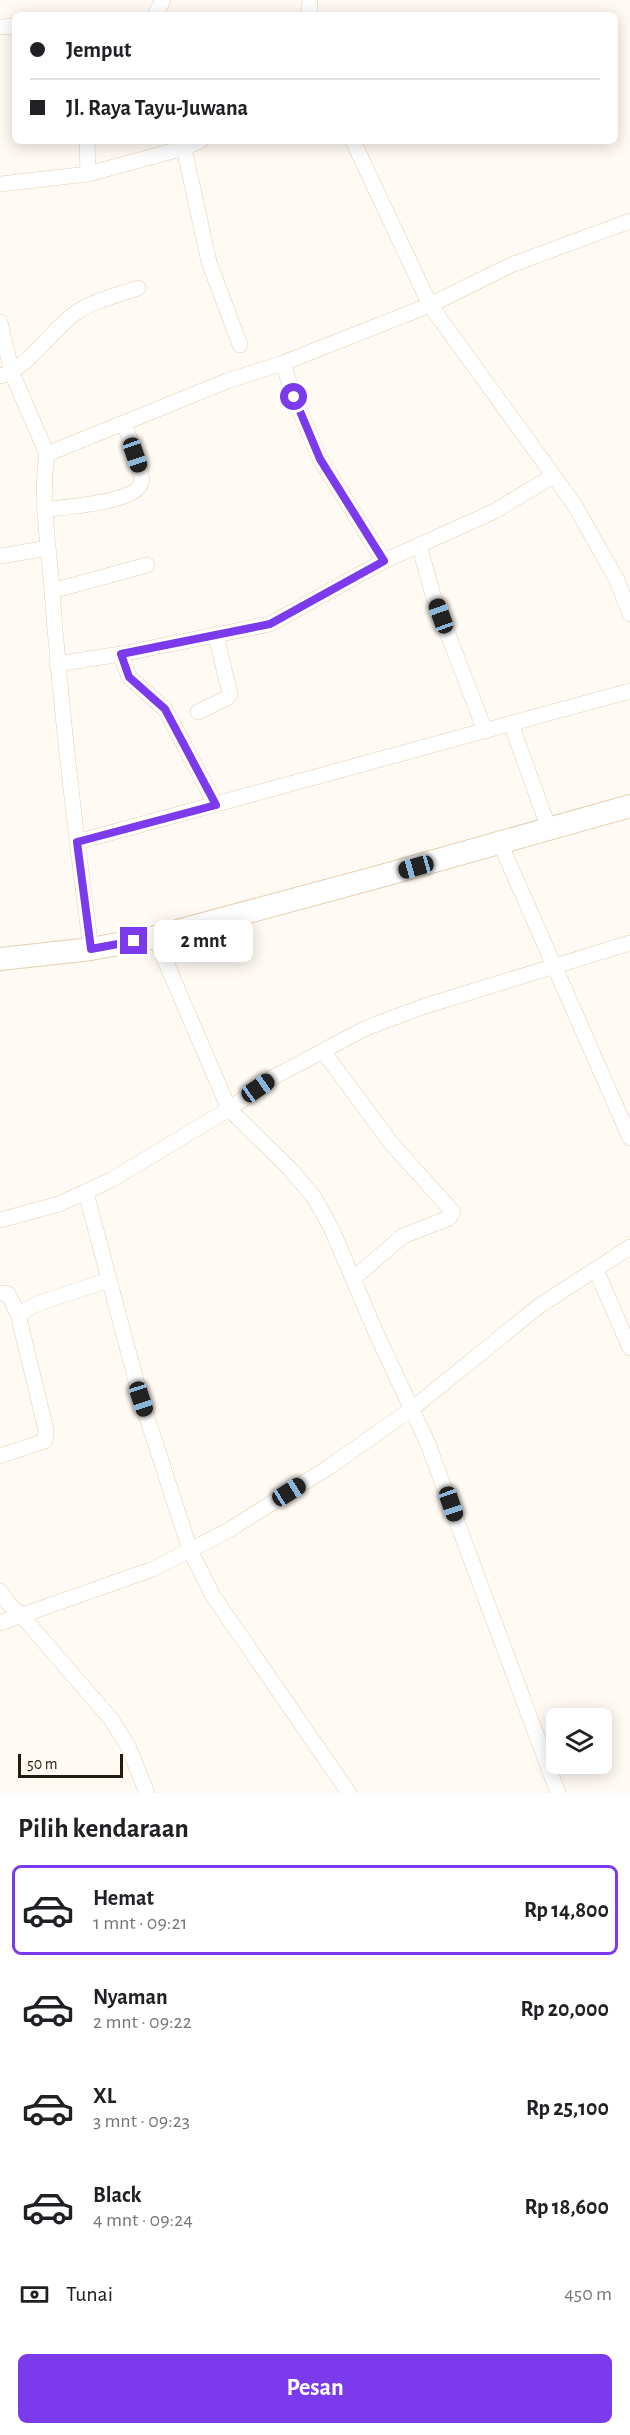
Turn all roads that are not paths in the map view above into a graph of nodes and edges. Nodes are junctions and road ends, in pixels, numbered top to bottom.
1 (87, 144) edge
2 (193, 144) edge
3 (353, 144) edge
4 (184, 148) junction
5 (88, 174) junction
6 (0, 184) edge
7 (630, 221) edge
8 (138, 288) dead end
9 (430, 305) junction
10 (0, 322) edge
11 (240, 345) dead end
12 (283, 363) junction
13 (6, 374) edge
14 (124, 424) junction
15 (47, 454) junction
16 (553, 476) junction
17 (44, 510) junction
18 (419, 545) junction
19 (48, 548) junction
20 (0, 556) edge
21 (384, 561) junction
22 (147, 565) dead end
23 (52, 591) junction
24 (630, 614) edge
25 (216, 636) junction
26 (121, 654) junction
27 (57, 663) junction
28 (630, 691) edge
29 (198, 712) dead end
30 (511, 724) junction
31 (485, 732) junction
32 (216, 805) junction
33 (630, 806) edge
34 (549, 829) junction
35 (77, 842) junction
36 (500, 843) junction
37 (155, 937) junction
38 (630, 943) edge
39 (91, 949) junction
40 (0, 959) edge
41 (554, 966) junction
42 (323, 1051) junction
43 (229, 1109) junction
44 (630, 1138) edge
45 (86, 1193) junction
46 (0, 1220) edge
47 (630, 1247) edge
48 (596, 1270) junction
49 (354, 1278) junction
50 (109, 1280) junction
51 (0, 1293) edge
52 (18, 1314) junction
53 (630, 1348) edge
54 (412, 1408) junction
55 (0, 1456) edge
56 (190, 1551) junction
57 (0, 1591) edge
58 (21, 1615) junction
59 (0, 1623) edge
60 (147, 1793) edge
61 (349, 1793) edge
62 (558, 1793) edge

1 - 5 street
2 - 4 street
3 - 9 street
4 - 5 street
4 - 11 street
5 - 6 street
7 - 9 street
8 - 13 street
9 - 12 street
9 - 16 street
10 - 13 street
12 - 14 street
12 - 21 street
13 - 15 street
14 - 15 street
14 - 17 street
15 - 17 street
16 - 18 street
16 - 24 street
17 - 19 street
18 - 21 street
18 - 31 street
19 - 20 street
19 - 23 street
21 - 25 street
22 - 23 street
23 - 27 street
25 - 26 street
25 - 29 street
26 - 27 street
26 - 32 street
27 - 35 street
28 - 30 street
30 - 31 street
30 - 34 street
31 - 32 street
32 - 35 street
33 - 34 main road
34 - 36 main road
35 - 39 street
36 - 37 main road
36 - 41 street
37 - 39 main road
37 - 43 street
38 - 41 street
39 - 40 main road
41 - 42 street
41 - 44 street
42 - 43 street
42 - 49 street
43 - 45 street
43 - 49 street
45 - 46 street
45 - 50 street
47 - 48 street
48 - 53 street
48 - 54 street
49 - 54 street
50 - 52 street
50 - 56 street
51 - 52 street
52 - 55 street
54 - 56 street
54 - 62 street
56 - 58 street
56 - 61 street
57 - 58 street
58 - 59 street
58 - 60 street

